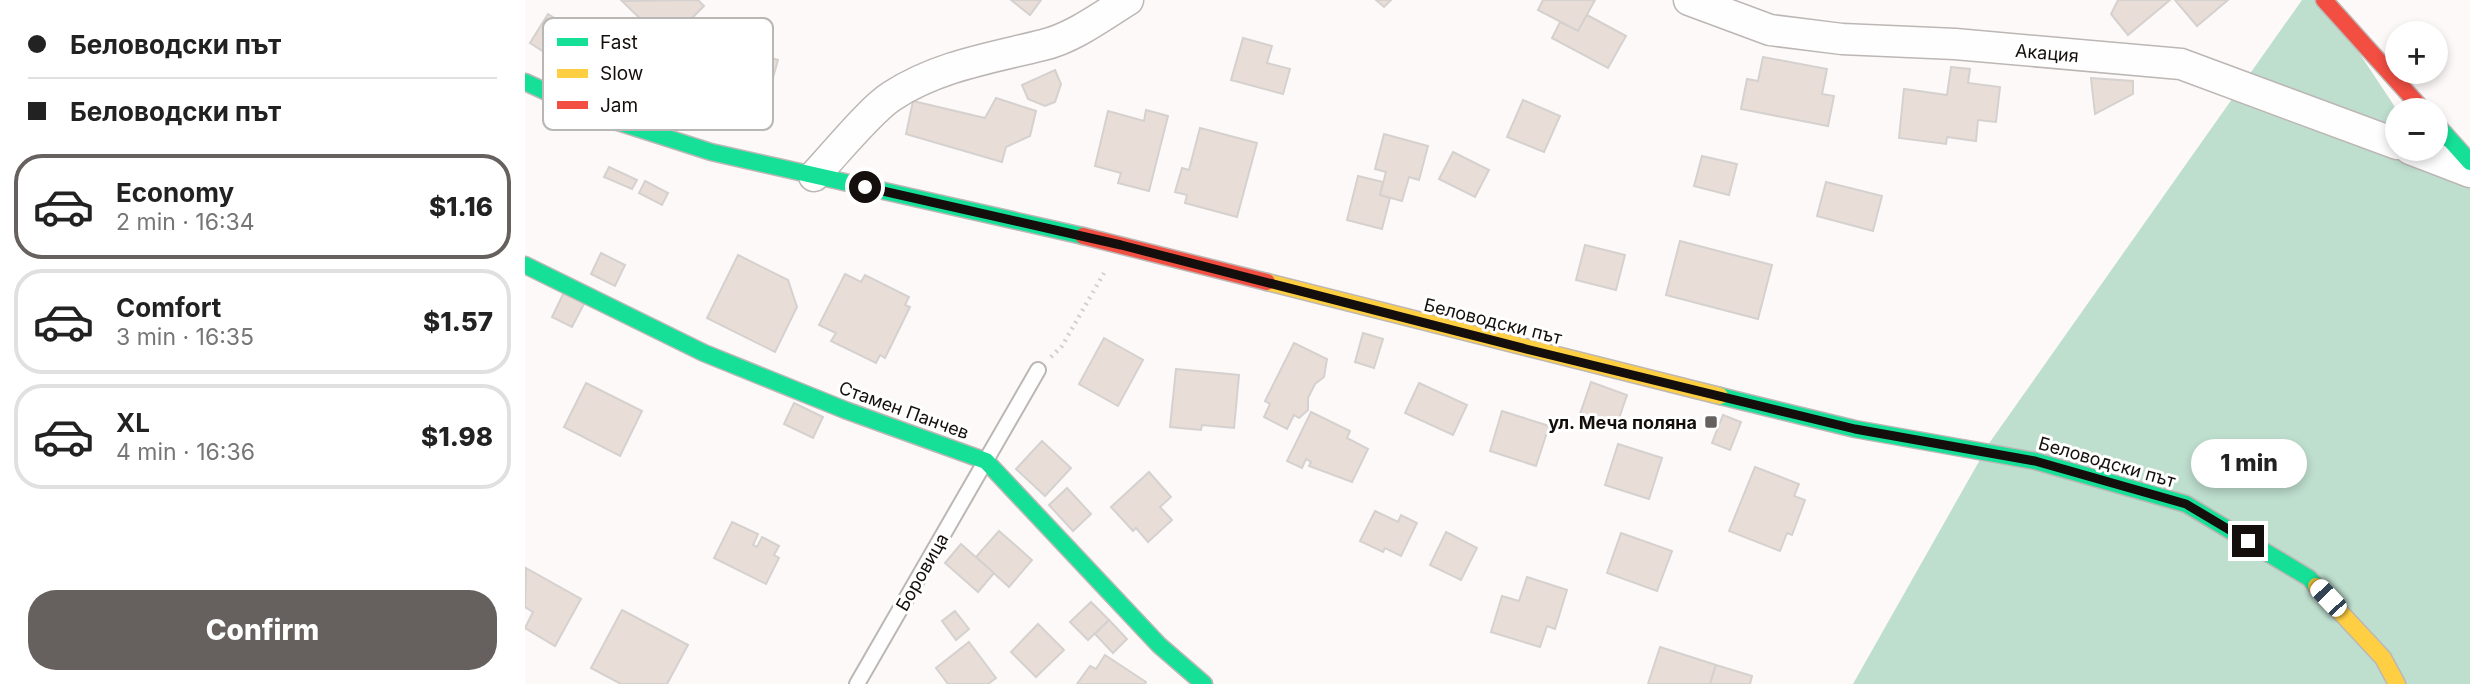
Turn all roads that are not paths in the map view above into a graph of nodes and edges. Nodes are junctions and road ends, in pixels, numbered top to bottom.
1 (1128, 0) edge
2 (1689, 0) edge
3 (2324, 0) edge
4 (525, 82) edge
5 (543, 90) edge
6 (2412, 98) edge
7 (643, 130) edge
8 (2448, 137) edge
9 (2385, 140) edge
10 (2441, 161) edge
11 (2470, 162) edge
12 (2470, 172) edge
13 (814, 176) junction
14 (525, 265) edge
15 (1038, 370) road end
16 (986, 461) junction
17 (857, 684) edge
18 (1204, 684) edge
19 (2397, 684) edge

1 - 13 street
2 - 9 street, Акация
3 - 6 street
4 - 5 street, Беловодски път
7 - 13 street, Беловодски път
8 - 11 street
10 - 12 street
13 - 19 street, Беловодски път
14 - 16 street, Стамен Панчев
15 - 16 lane, Боровица
16 - 17 lane, Боровица
16 - 18 street, Стамен Панчев

